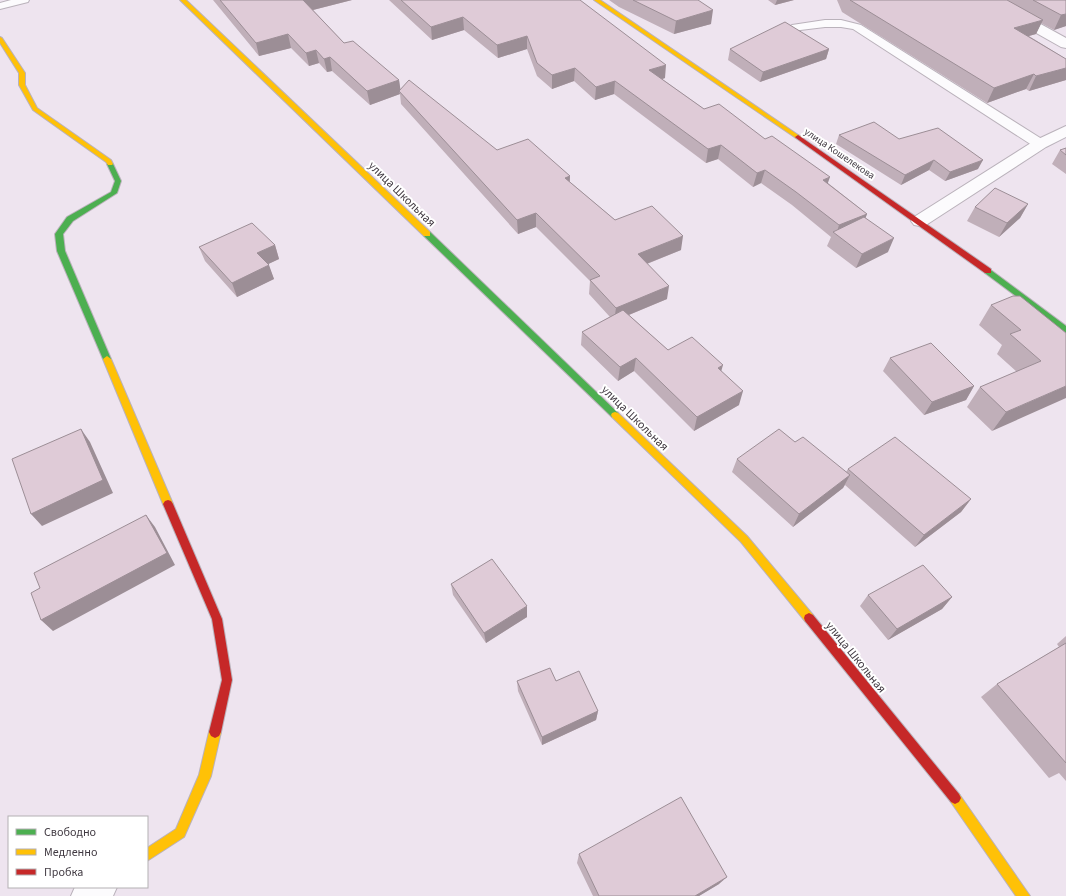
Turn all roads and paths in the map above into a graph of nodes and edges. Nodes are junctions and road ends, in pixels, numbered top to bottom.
1 (24, 0) edge
2 (183, 0) edge
3 (597, 0) edge
4 (988, 0) edge
5 (0, 6) edge
6 (792, 28) edge
7 (0, 39) edge
8 (1066, 44) edge
9 (1066, 131) edge
10 (1040, 144) junction
11 (920, 221) junction
12 (1066, 330) edge
13 (148, 854) edge
14 (100, 888) edge
15 (88, 896) edge
16 (1024, 896) edge

1 - 5 lane
2 - 16 street, улица Школьная
3 - 11 street, улица Кошелекова
4 - 8 street
6 - 10 lane
7 - 13 street
9 - 10 street
10 - 11 street
11 - 12 street, улица Кошелекова
14 - 15 street

